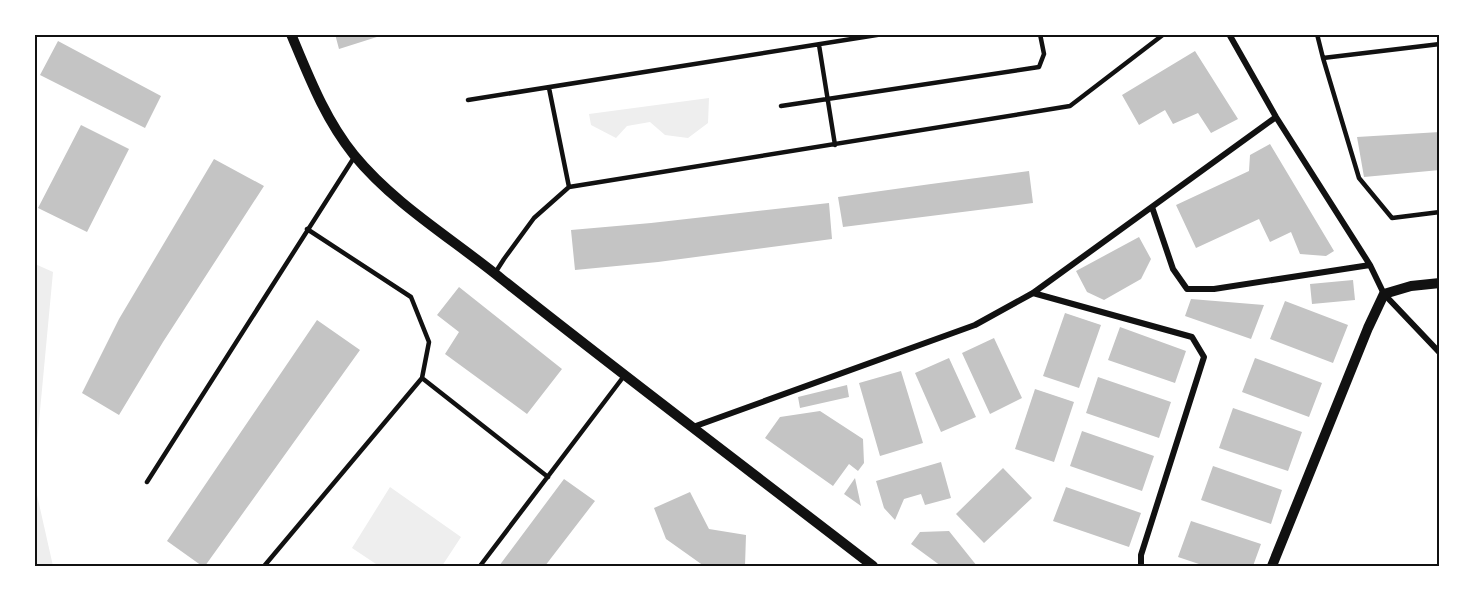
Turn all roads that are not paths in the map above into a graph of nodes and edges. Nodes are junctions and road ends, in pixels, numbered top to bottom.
1 (291, 34) edge
2 (883, 34) edge
3 (1040, 34) edge
4 (1164, 34) edge
5 (1228, 34) edge
6 (1317, 34) edge
7 (1440, 44) edge
8 (819, 45) junction
9 (1323, 58) junction
10 (549, 88) junction
11 (829, 99) junction
12 (468, 100) dead end
13 (781, 106) dead end
14 (1276, 117) junction
15 (835, 145) junction
16 (355, 156) junction
17 (569, 187) junction
18 (1152, 207) junction
19 (1440, 212) edge
20 (307, 230) junction
21 (1370, 265) junction
22 (495, 273) junction
23 (1440, 283) edge
24 (1033, 293) junction
25 (1384, 294) junction
26 (1440, 353) edge
27 (624, 376) junction
28 (422, 378) junction
29 (693, 427) junction
30 (548, 477) junction
31 (147, 482) dead end
32 (267, 567) edge
33 (480, 567) edge
34 (873, 567) edge
35 (1141, 567) edge
36 (1272, 567) edge

1 - 16 street
2 - 8 lane
3 - 11 lane
4 - 15 lane
5 - 14 street
6 - 9 lane
7 - 9 lane
8 - 10 lane
8 - 11 lane
9 - 19 lane
10 - 12 lane
10 - 17 lane
11 - 13 lane
11 - 15 lane
14 - 18 street
14 - 21 street
15 - 17 lane
16 - 20 lane
16 - 22 street
17 - 22 lane
18 - 21 street
18 - 24 street
20 - 28 lane
20 - 31 lane
21 - 25 street
22 - 27 street
23 - 25 street
24 - 29 street
24 - 35 street
25 - 26 street
25 - 36 street
27 - 29 street
27 - 30 lane
28 - 30 lane
28 - 32 lane
29 - 34 street
30 - 33 lane

